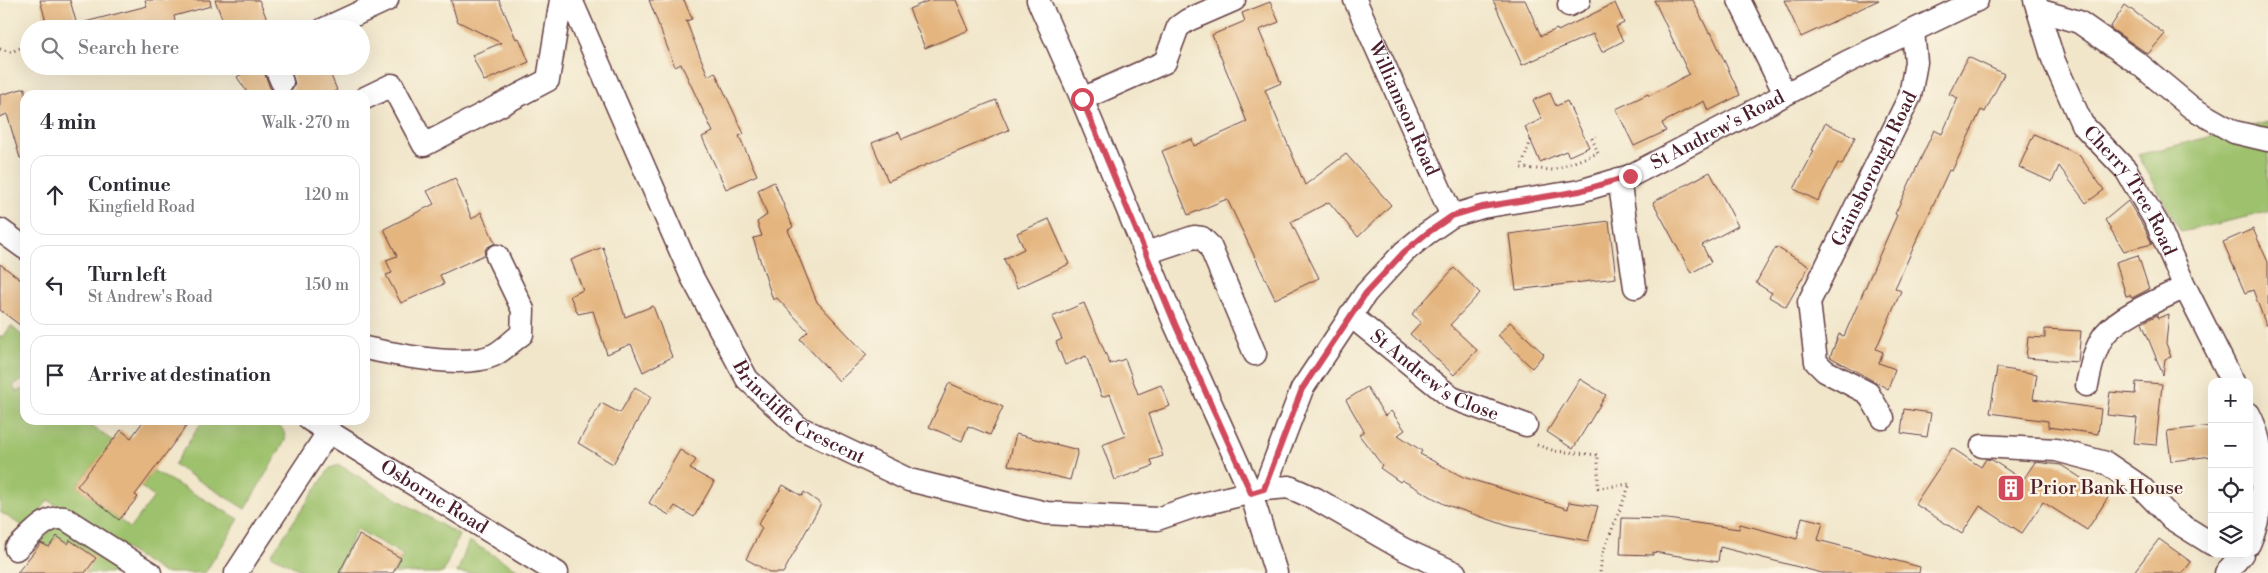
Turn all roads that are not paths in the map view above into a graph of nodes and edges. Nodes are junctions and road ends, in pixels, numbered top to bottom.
1 (387, 0) edge
2 (561, 0) edge
3 (571, 0) edge
4 (1038, 0) edge
5 (1234, 0) edge
6 (1355, 0) edge
7 (1739, 0) edge
8 (1977, 0) edge
9 (2036, 5) edge
10 (344, 20) edge
11 (1913, 30) junction
12 (1785, 94) junction
13 (370, 96) edge
14 (1082, 99) junction
15 (2268, 140) edge
16 (1620, 179) junction
17 (1452, 216) junction
18 (0, 230) edge
19 (20, 244) edge
20 (1146, 253) junction
21 (496, 256) dead end
22 (1635, 288) dead end
23 (2184, 288) junction
24 (1350, 315) junction
25 (370, 349) edge
26 (1255, 354) dead end
27 (2231, 378) edge
28 (2087, 385) dead end
29 (1883, 418) dead end
30 (2253, 422) edge
31 (320, 425) edge
32 (1526, 425) road end
33 (1982, 446) dead end
34 (1258, 491) junction
35 (2253, 529) edge
36 (2208, 542) edge
37 (16, 550) dead end
38 (150, 573) edge
39 (236, 573) edge
40 (557, 573) edge
41 (1276, 573) edge
42 (1455, 573) edge

1 - 10 street
2 - 13 street
3 - 34 street, Brincliffe Crescent
4 - 14 street
5 - 14 street
6 - 17 street, Williamson Road
7 - 12 street
8 - 11 street, St Andrew's Road
9 - 15 street
9 - 23 street, Cherry Tree Road
11 - 12 street, St Andrew's Road
11 - 29 street, Gainsborough Road
12 - 16 street, St Andrew's Road
14 - 20 street
16 - 17 street, St Andrew's Road
16 - 22 street
17 - 24 street, St Andrew's Road
18 - 19 street
20 - 26 street
20 - 34 street
21 - 25 street
23 - 27 street, Cherry Tree Road
23 - 28 street
24 - 32 street, St Andrew's Close
24 - 34 street, St Andrew's Road
30 - 35 street
31 - 39 street
31 - 40 street, Osborne Road
33 - 36 street
34 - 41 street
34 - 42 street, Brincliffe Crescent
37 - 38 street

